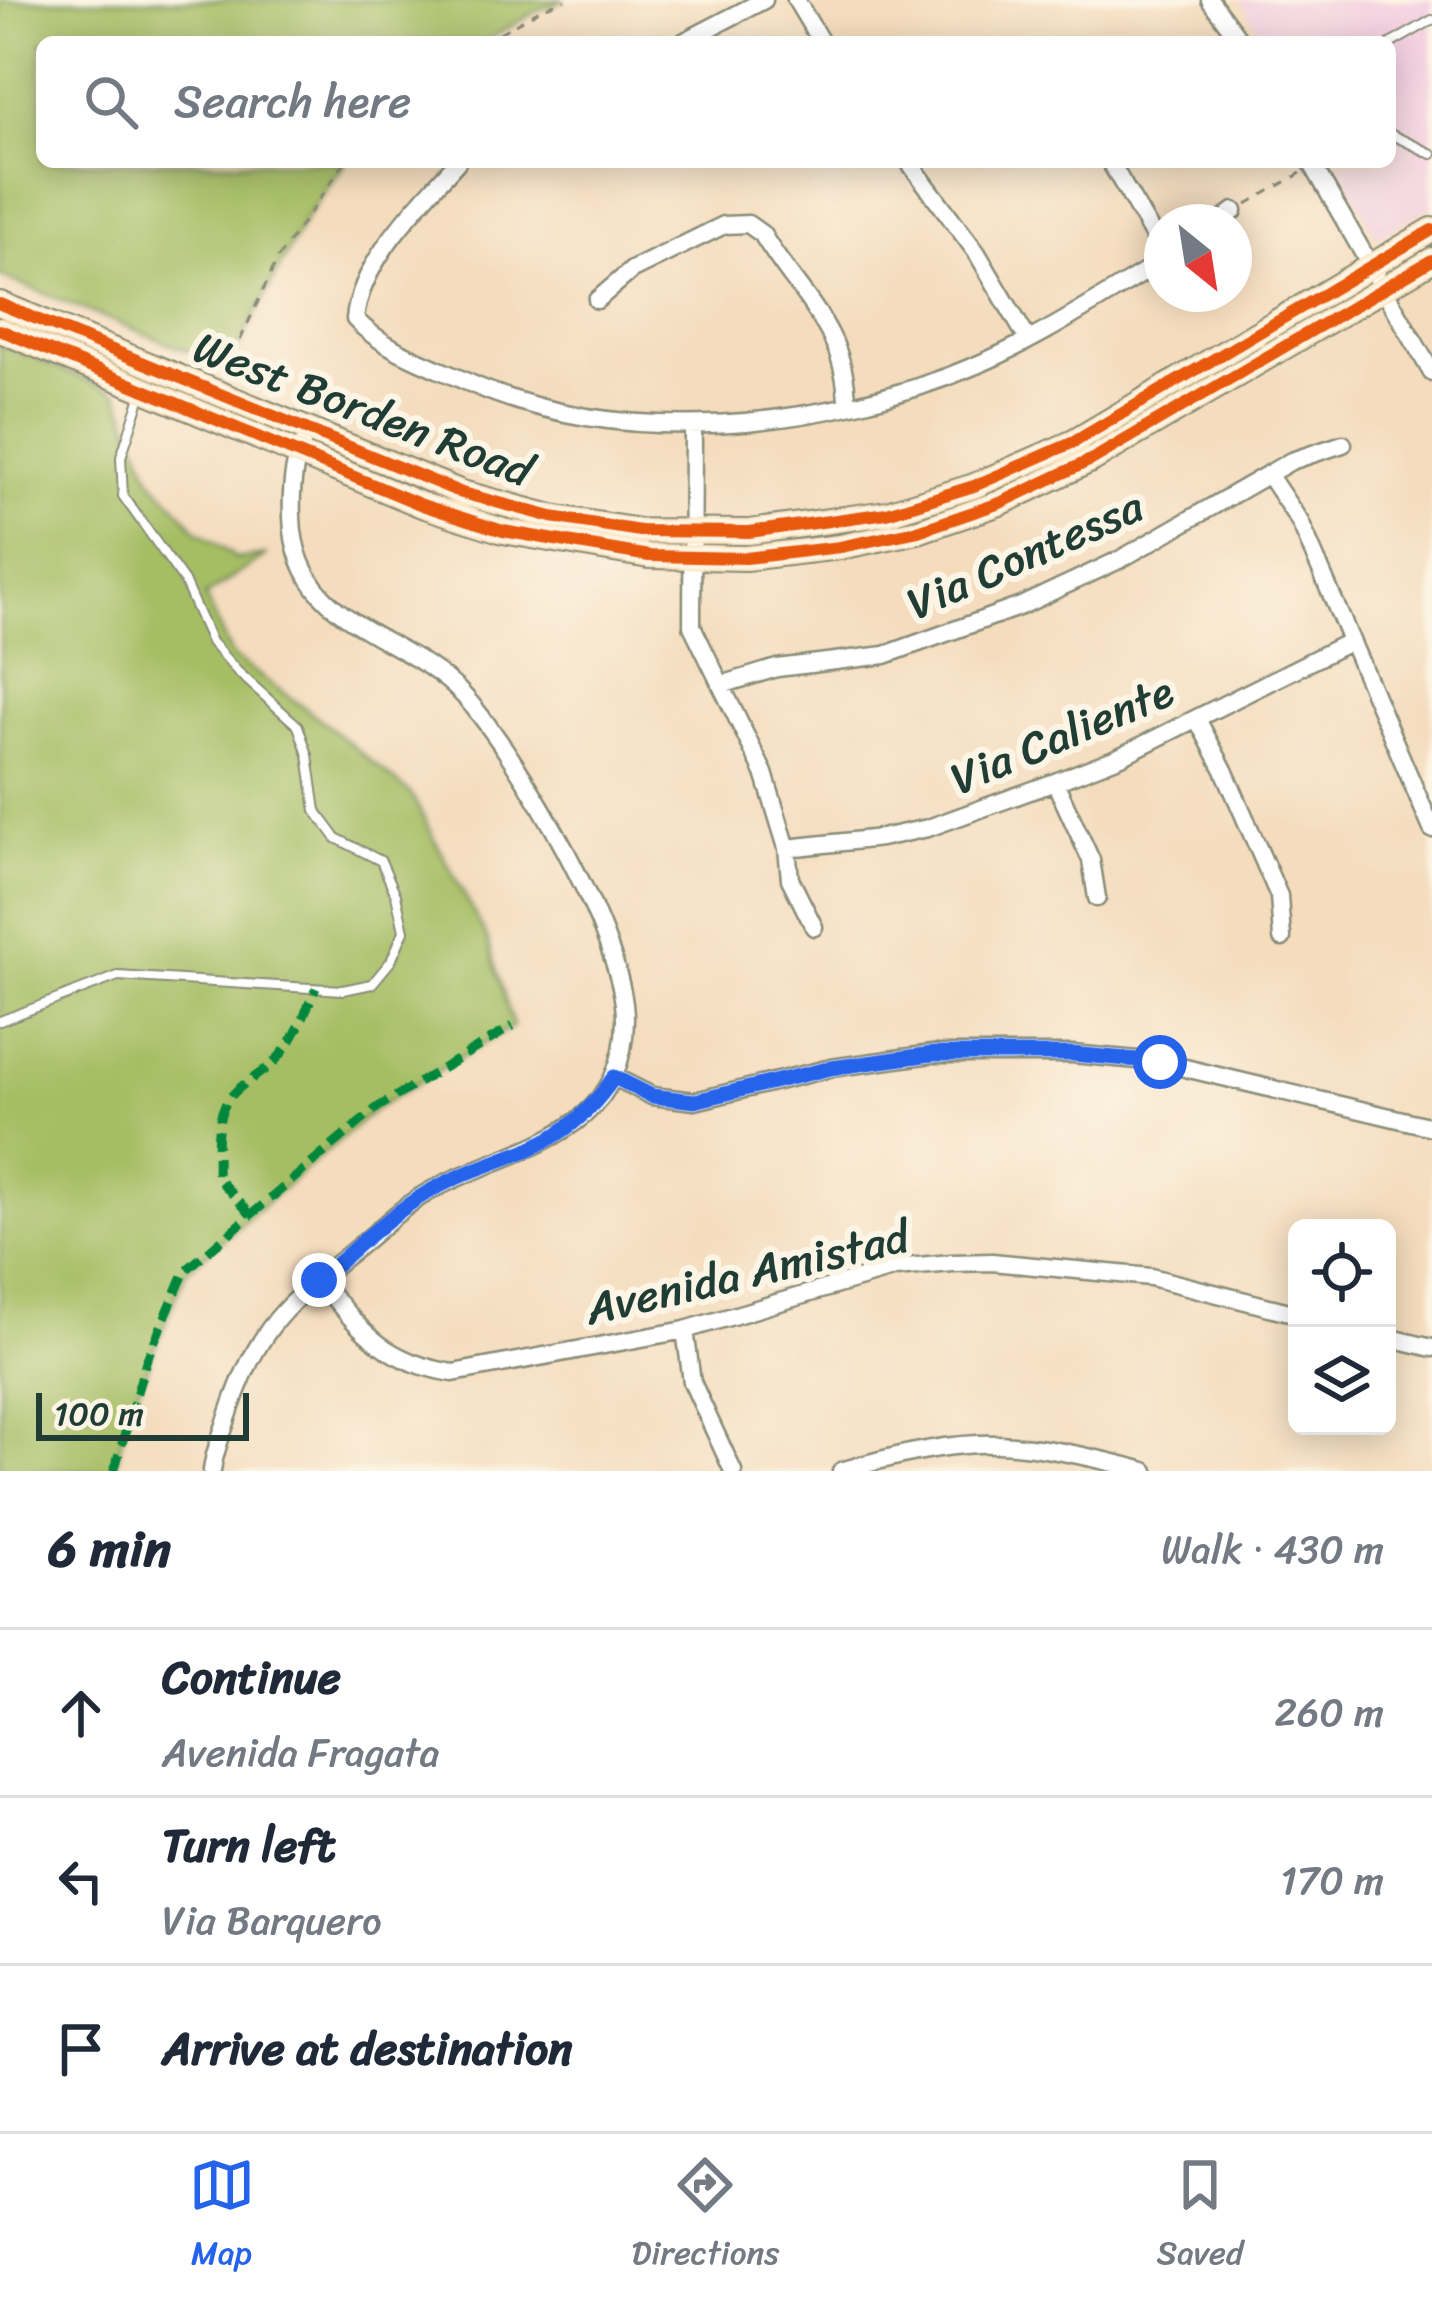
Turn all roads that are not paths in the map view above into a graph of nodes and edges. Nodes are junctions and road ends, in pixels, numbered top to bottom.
1 (764, 0) edge
2 (796, 0) edge
3 (1210, 0) edge
4 (1432, 20) edge
5 (695, 36) edge
6 (817, 36) edge
7 (1236, 36) edge
8 (1396, 41) edge
9 (1396, 137) edge
10 (1432, 154) edge
11 (452, 168) edge
12 (913, 168) edge
13 (1114, 168) edge
14 (1314, 168) edge
15 (1144, 220) edge
16 (1432, 230) edge
17 (1432, 260) edge
18 (1144, 272) edge
19 (1378, 276) junction
20 (597, 300) dead end
21 (0, 304) edge
22 (0, 330) edge
23 (1028, 340) junction
24 (1432, 373) edge
25 (143, 389) junction
26 (847, 404) junction
27 (693, 427) junction
28 (303, 443) junction
29 (1343, 444) dead end
30 (1268, 474) junction
31 (695, 546) junction
32 (1349, 642) junction
33 (721, 685) junction
34 (1197, 719) junction
35 (1055, 782) junction
36 (1431, 823) edge
37 (787, 848) junction
38 (1097, 898) dead end
39 (814, 927) dead end
40 (1282, 938) dead end
41 (0, 1021) edge
42 (614, 1077) junction
43 (1432, 1127) edge
44 (319, 1280) junction
45 (1288, 1312) edge
46 (685, 1330) junction
47 (1396, 1339) edge
48 (1432, 1348) edge
49 (212, 1471) edge
50 (734, 1471) edge
51 (841, 1471) edge
52 (1144, 1471) edge

1 - 5 street
2 - 6 street
3 - 7 street
4 - 8 lane
9 - 10 lane
11 - 27 street
12 - 23 street
13 - 15 street
14 - 19 street
16 - 19 main road, West Borden Road
17 - 19 main road, West Borden Road
18 - 23 street
19 - 24 street
19 - 31 main road, West Borden Road
20 - 26 street
21 - 28 main road, West Borden Road
22 - 25 main road, West Borden Road
23 - 26 street
25 - 28 main road, West Borden Road
25 - 41 lane
26 - 27 street
27 - 31 street
28 - 31 main road, West Borden Road
28 - 42 street
29 - 30 street, Via Contessa
30 - 32 street
30 - 33 street, Via Contessa
31 - 33 street
32 - 34 street, Via Caliente
32 - 36 street
33 - 37 street
34 - 35 street, Via Caliente
34 - 40 street
35 - 37 street, Via Caliente
35 - 38 street
37 - 39 street
42 - 43 street
42 - 44 street
44 - 46 street, Avenida Amistad
44 - 49 street
45 - 46 street, Avenida Amistad
46 - 50 street
47 - 48 street
51 - 52 street

